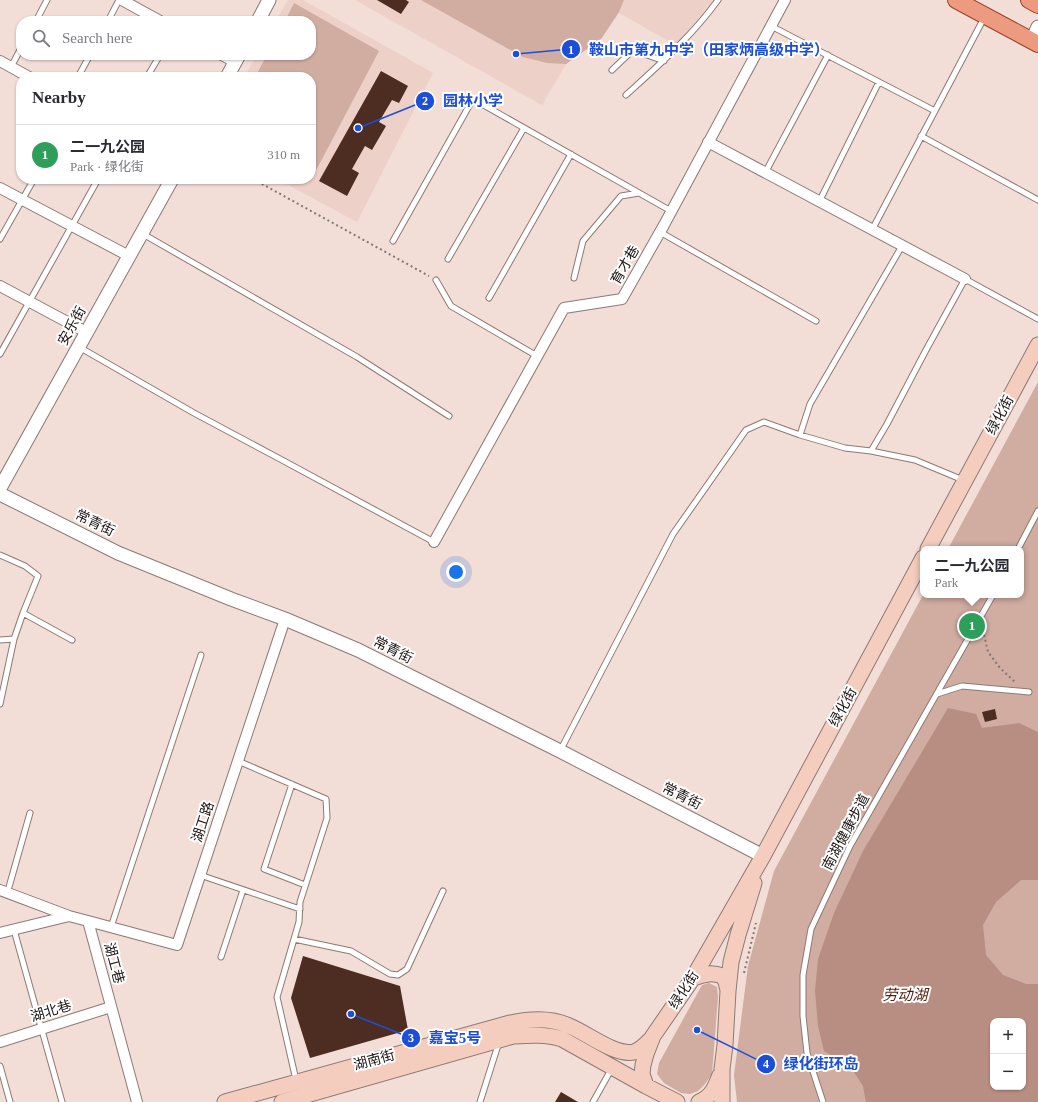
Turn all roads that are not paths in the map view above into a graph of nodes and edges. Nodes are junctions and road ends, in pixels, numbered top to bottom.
1 (47, 0) edge
2 (121, 0) edge
3 (269, 0) edge
4 (718, 0) edge
5 (785, 0) edge
6 (956, 0) edge
7 (1029, 0) edge
8 (1038, 5) edge
9 (39, 16) edge
10 (111, 16) edge
11 (151, 16) edge
12 (261, 16) edge
13 (985, 16) junction
14 (771, 26) junction
15 (1036, 37) edge
16 (828, 55) junction
17 (16, 57) edge
18 (87, 60) edge
19 (157, 60) edge
20 (236, 60) edge
21 (0, 61) edge
22 (664, 61) junction
23 (10, 67) junction
24 (612, 70) dead end
25 (19, 72) edge
26 (81, 72) edge
27 (150, 72) edge
28 (230, 72) edge
29 (880, 82) junction
30 (626, 95) dead end
31 (935, 111) junction
32 (524, 128) junction
33 (921, 136) junction
34 (708, 142) junction
35 (570, 154) junction
36 (765, 173) junction
37 (31, 184) edge
38 (95, 184) edge
39 (169, 184) edge
40 (0, 188) edge
41 (639, 193) junction
42 (22, 200) junction
43 (1038, 200) edge
44 (819, 202) junction
45 (671, 211) junction
46 (72, 226) junction
47 (872, 230) junction
48 (660, 232) junction
49 (142, 233) junction
50 (0, 239) edge
51 (393, 241) dead end
52 (902, 246) junction
53 (129, 256) junction
54 (448, 259) dead end
55 (574, 278) dead end
56 (436, 280) road end
57 (965, 280) junction
58 (0, 286) edge
59 (489, 298) dead end
60 (29, 302) junction
61 (1038, 319) edge
62 (816, 321) dead end
63 (86, 332) junction
64 (1038, 345) edge
65 (78, 347) junction
66 (0, 354) edge
67 (537, 356) junction
68 (449, 416) dead end
69 (800, 435) junction
70 (871, 451) junction
71 (965, 481) junction
72 (0, 488) edge
73 (0, 494) edge
74 (1038, 511) edge
75 (434, 542) joint
76 (930, 546) edge
77 (1020, 546) edge
78 (0, 555) edge
79 (920, 564) edge
80 (991, 598) edge
81 (22, 613) junction
82 (285, 619) junction
83 (14, 639) junction
84 (0, 640) edge
85 (72, 640) dead end
86 (201, 655) dead end
87 (1029, 692) road end
88 (937, 694) junction
89 (0, 704) edge
90 (560, 751) junction
91 (238, 761) junction
92 (292, 784) junction
93 (30, 813) dead end
94 (763, 856) junction
95 (200, 875) junction
96 (305, 886) junction
97 (4, 888) edge
98 (243, 890) junction
99 (443, 891) dead end
100 (300, 909) junction
101 (69, 916) junction
102 (88, 921) junction
103 (111, 927) junction
104 (14, 930) junction
105 (0, 933) edge
106 (294, 939) junction
107 (221, 957) dead end
108 (693, 978) junction
109 (728, 991) junction
110 (111, 1007) junction
111 (42, 1028) junction
112 (653, 1036) junction
113 (500, 1040) junction
114 (0, 1042) edge
115 (0, 1066) edge
116 (612, 1067) junction
117 (722, 1069) junction
118 (296, 1082) junction
119 (646, 1086) junction
120 (10, 1102) edge
121 (62, 1102) edge
122 (137, 1102) edge
123 (225, 1102) edge
124 (282, 1102) edge
125 (480, 1102) edge
126 (593, 1102) edge
127 (677, 1102) edge
128 (699, 1102) edge
129 (723, 1102) edge
130 (823, 1102) edge

1 - 9 lane
2 - 10 lane
2 - 11 street
3 - 12 street
4 - 22 lane
5 - 14 street, 育才巷
6 - 13 main road
7 - 8 main road
13 - 15 main road
13 - 31 lane
14 - 16 lane
14 - 34 street, 育才巷
16 - 29 lane
16 - 36 lane
17 - 23 lane
18 - 26 lane
19 - 27 lane
20 - 28 street
21 - 23 street
22 - 24 lane
22 - 30 lane
23 - 25 street
29 - 31 lane
29 - 44 lane
31 - 33 lane
32 - 35 lane
32 - 51 lane
32 - 54 lane
33 - 43 lane
33 - 47 lane
34 - 36 street
34 - 45 street, 育才巷
35 - 41 lane
35 - 59 lane
36 - 44 street
37 - 42 lane
38 - 46 lane
39 - 49 street, 安乐街
40 - 42 street
41 - 45 lane
41 - 55 lane
42 - 46 street
42 - 50 lane
44 - 47 street
45 - 48 street, 育才巷
46 - 53 street
46 - 60 lane
47 - 52 street
48 - 62 lane
48 - 67 street, 育才巷
49 - 53 street, 安乐街
49 - 68 lane
52 - 57 street
52 - 69 lane
53 - 63 street, 安乐街
56 - 67 lane
57 - 61 lane
57 - 70 lane
58 - 60 street
60 - 63 street
60 - 66 lane
63 - 65 street, 安乐街
64 - 71 main road, 绿化街
65 - 72 street, 安乐街
65 - 75 lane
67 - 75 street, 育才巷
69 - 70 lane
69 - 90 lane
70 - 71 lane
71 - 76 main road, 绿化街
73 - 82 street, 常青街
74 - 77 lane
78 - 81 lane
79 - 94 main road, 绿化街
80 - 88 lane, 南湖健康步道
81 - 83 lane
81 - 85 lane
82 - 90 street, 常青街
82 - 91 street, 湖工路
83 - 84 lane
83 - 89 lane
86 - 103 lane
87 - 88 lane
88 - 130 lane, 南湖健康步道
90 - 94 street, 常青街
91 - 92 lane
91 - 95 street, 湖工路
92 - 96 lane
92 - 96 lane
93 - 97 lane
94 - 108 main road, 绿化街
94 - 109 main road, 绿化街
95 - 98 lane
95 - 103 street, 湖工路
96 - 100 lane
97 - 101 street
98 - 100 lane
98 - 107 lane
99 - 106 lane
100 - 106 lane
101 - 102 street
101 - 104 street
102 - 103 street, 湖工路
102 - 110 street, 湖工巷
104 - 105 street
104 - 111 lane
106 - 118 lane
108 - 109 main road
108 - 112 main road, 绿化街
109 - 117 main road, 绿化街
110 - 111 street, 湖北巷
110 - 122 street, 湖工巷
111 - 114 street, 湖北巷
111 - 121 lane
112 - 118 main road, 湖南街
112 - 119 main road, 绿化街
113 - 116 main road, 湖南街
113 - 124 main road, 湖南街
113 - 125 lane
115 - 120 lane
116 - 119 main road, 湖南街
116 - 126 lane
117 - 128 main road
117 - 129 main road, 绿化街
118 - 123 main road, 湖南街
119 - 127 main road, 湖南街

